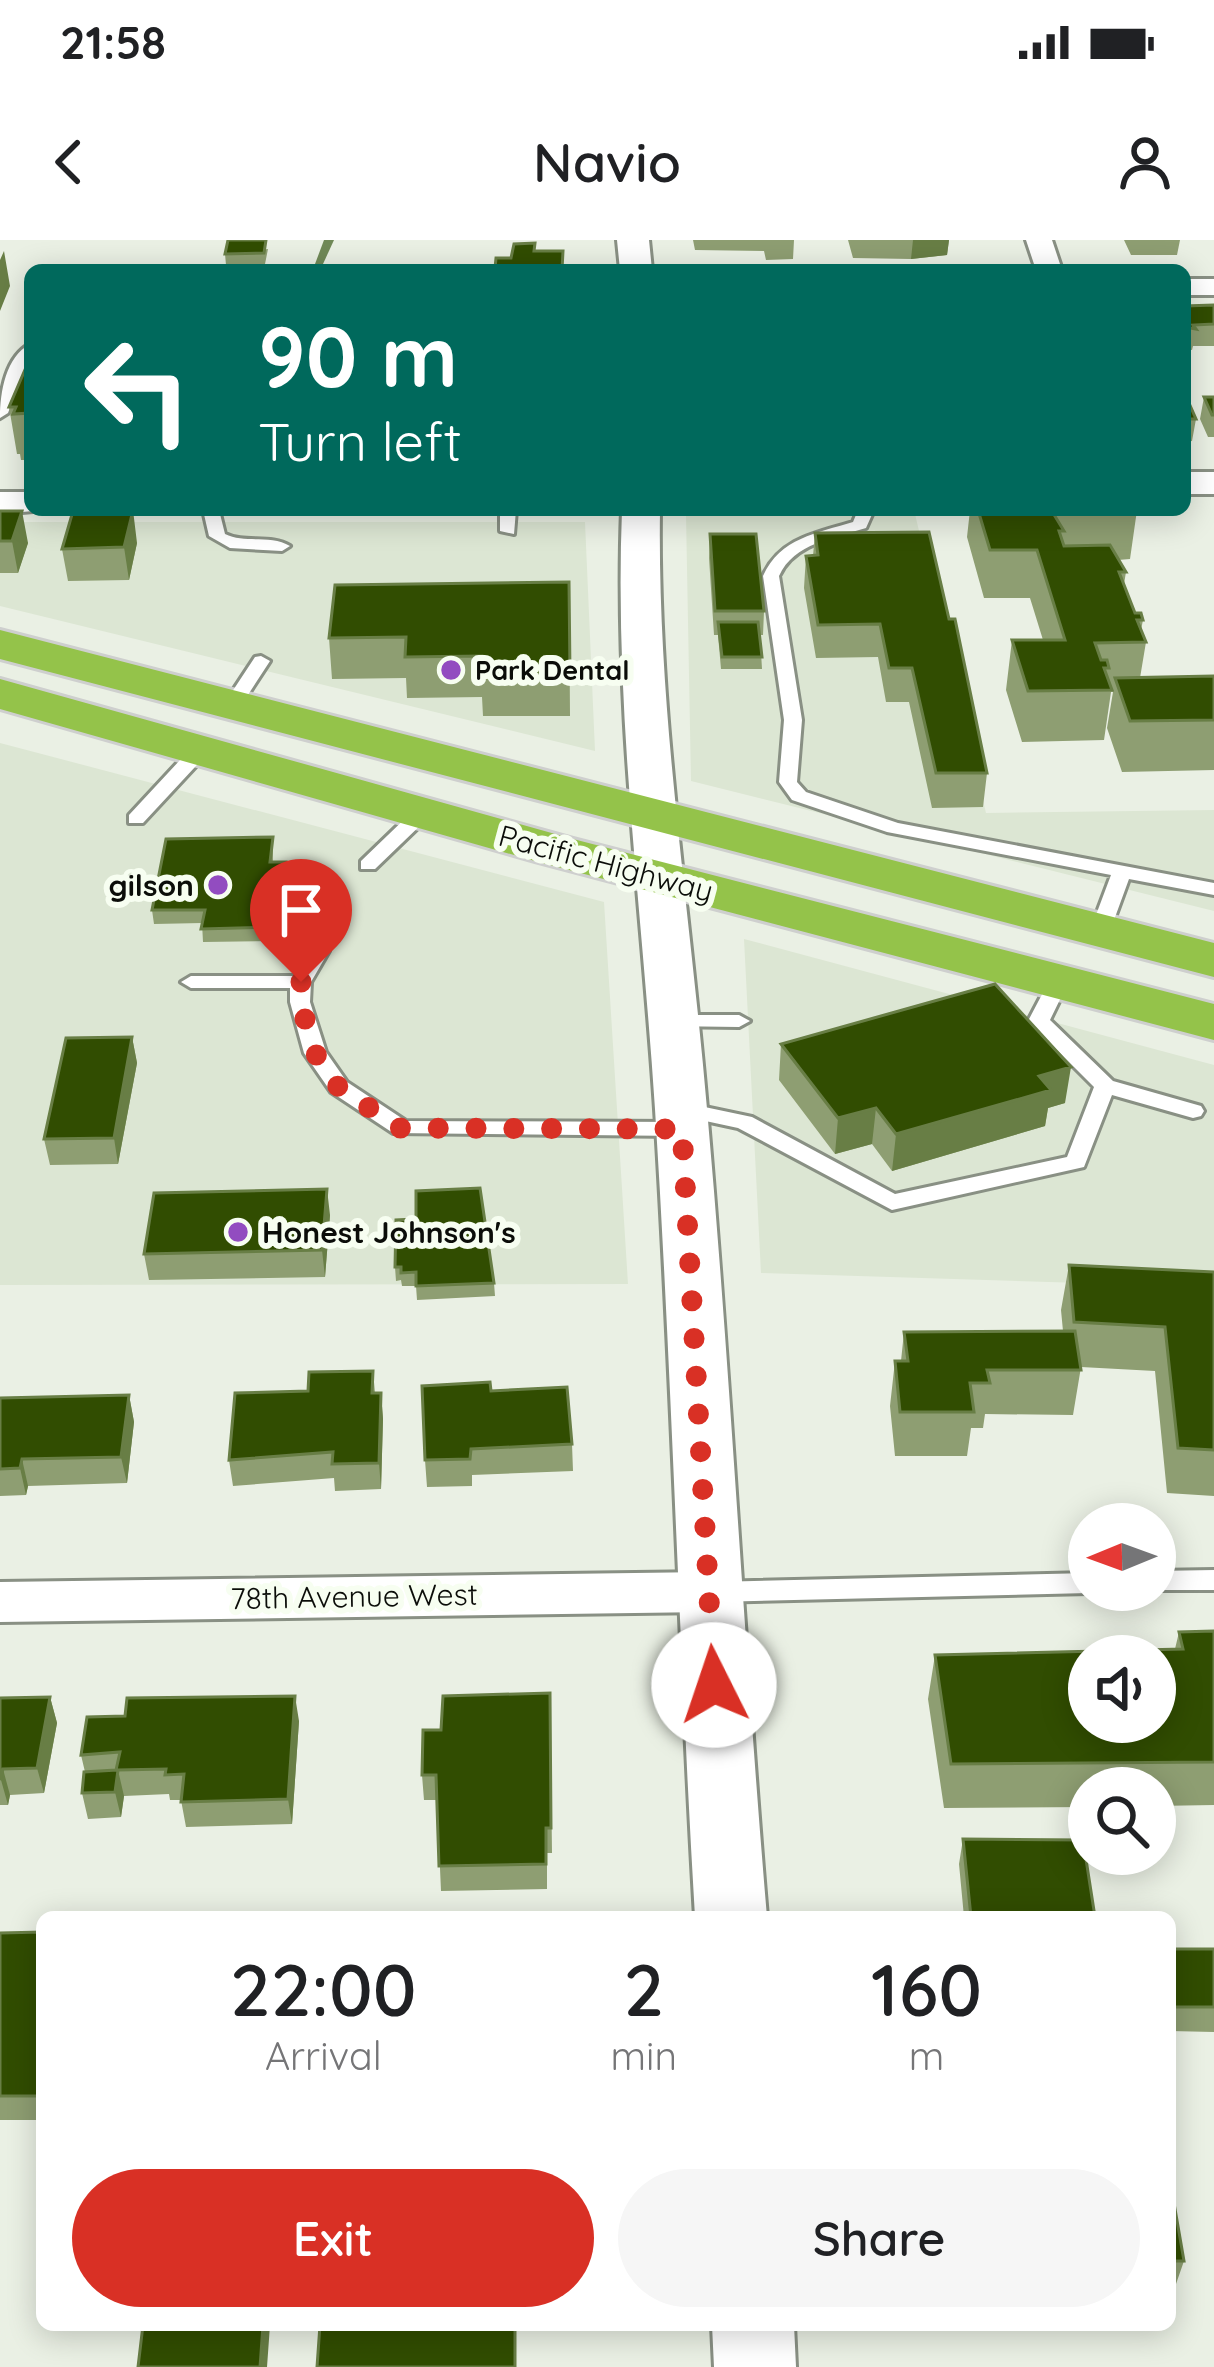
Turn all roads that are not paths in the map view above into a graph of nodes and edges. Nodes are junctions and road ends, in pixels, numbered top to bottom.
1 (24, 354) edge
2 (0, 413) edge
3 (212, 516) edge
4 (508, 516) edge
5 (641, 516) edge
6 (864, 516) edge
7 (508, 531) dead end
8 (282, 546) dead end
9 (0, 644) edge
10 (262, 661) dead end
11 (0, 694) edge
12 (233, 704) junction
13 (201, 749) junction
14 (422, 814) junction
15 (656, 815) junction
16 (136, 819) dead end
17 (368, 865) dead end
18 (1121, 874) junction
19 (663, 879) junction
20 (1214, 889) edge
21 (1100, 931) junction
22 (319, 952) dead end
23 (1214, 960) edge
24 (191, 982) dead end
25 (301, 982) junction
26 (1058, 983) junction
27 (673, 1021) junction
28 (739, 1021) dead end
29 (1214, 1022) edge
30 (1105, 1086) junction
31 (1193, 1112) dead end
32 (682, 1119) junction
33 (1214, 1580) edge
34 (1176, 1581) edge
35 (1068, 1583) edge
36 (707, 1592) junction
37 (0, 1602) edge
38 (731, 1911) edge
39 (753, 2331) edge
40 (755, 2367) edge

1 - 2 lane
3 - 8 lane
4 - 7 lane
5 - 15 street
6 - 18 lane
9 - 12 highway, Pacific Highway
10 - 12 lane
11 - 13 highway, Pacific Highway
12 - 15 highway, Pacific Highway
13 - 14 highway, Pacific Highway
13 - 16 lane
14 - 17 lane
14 - 19 highway, Pacific Highway
15 - 19 street
15 - 21 highway, Pacific Highway
18 - 20 lane
18 - 21 lane
19 - 26 highway, Pacific Highway
19 - 27 street
21 - 23 highway, Pacific Highway
22 - 25 lane
24 - 25 lane
25 - 32 lane
26 - 29 highway, Pacific Highway
26 - 30 lane
27 - 28 lane
27 - 32 street
30 - 31 lane
30 - 32 lane
32 - 36 street
33 - 34 lane
35 - 36 lane
36 - 37 street, 78th Avenue West
36 - 38 street
39 - 40 street

